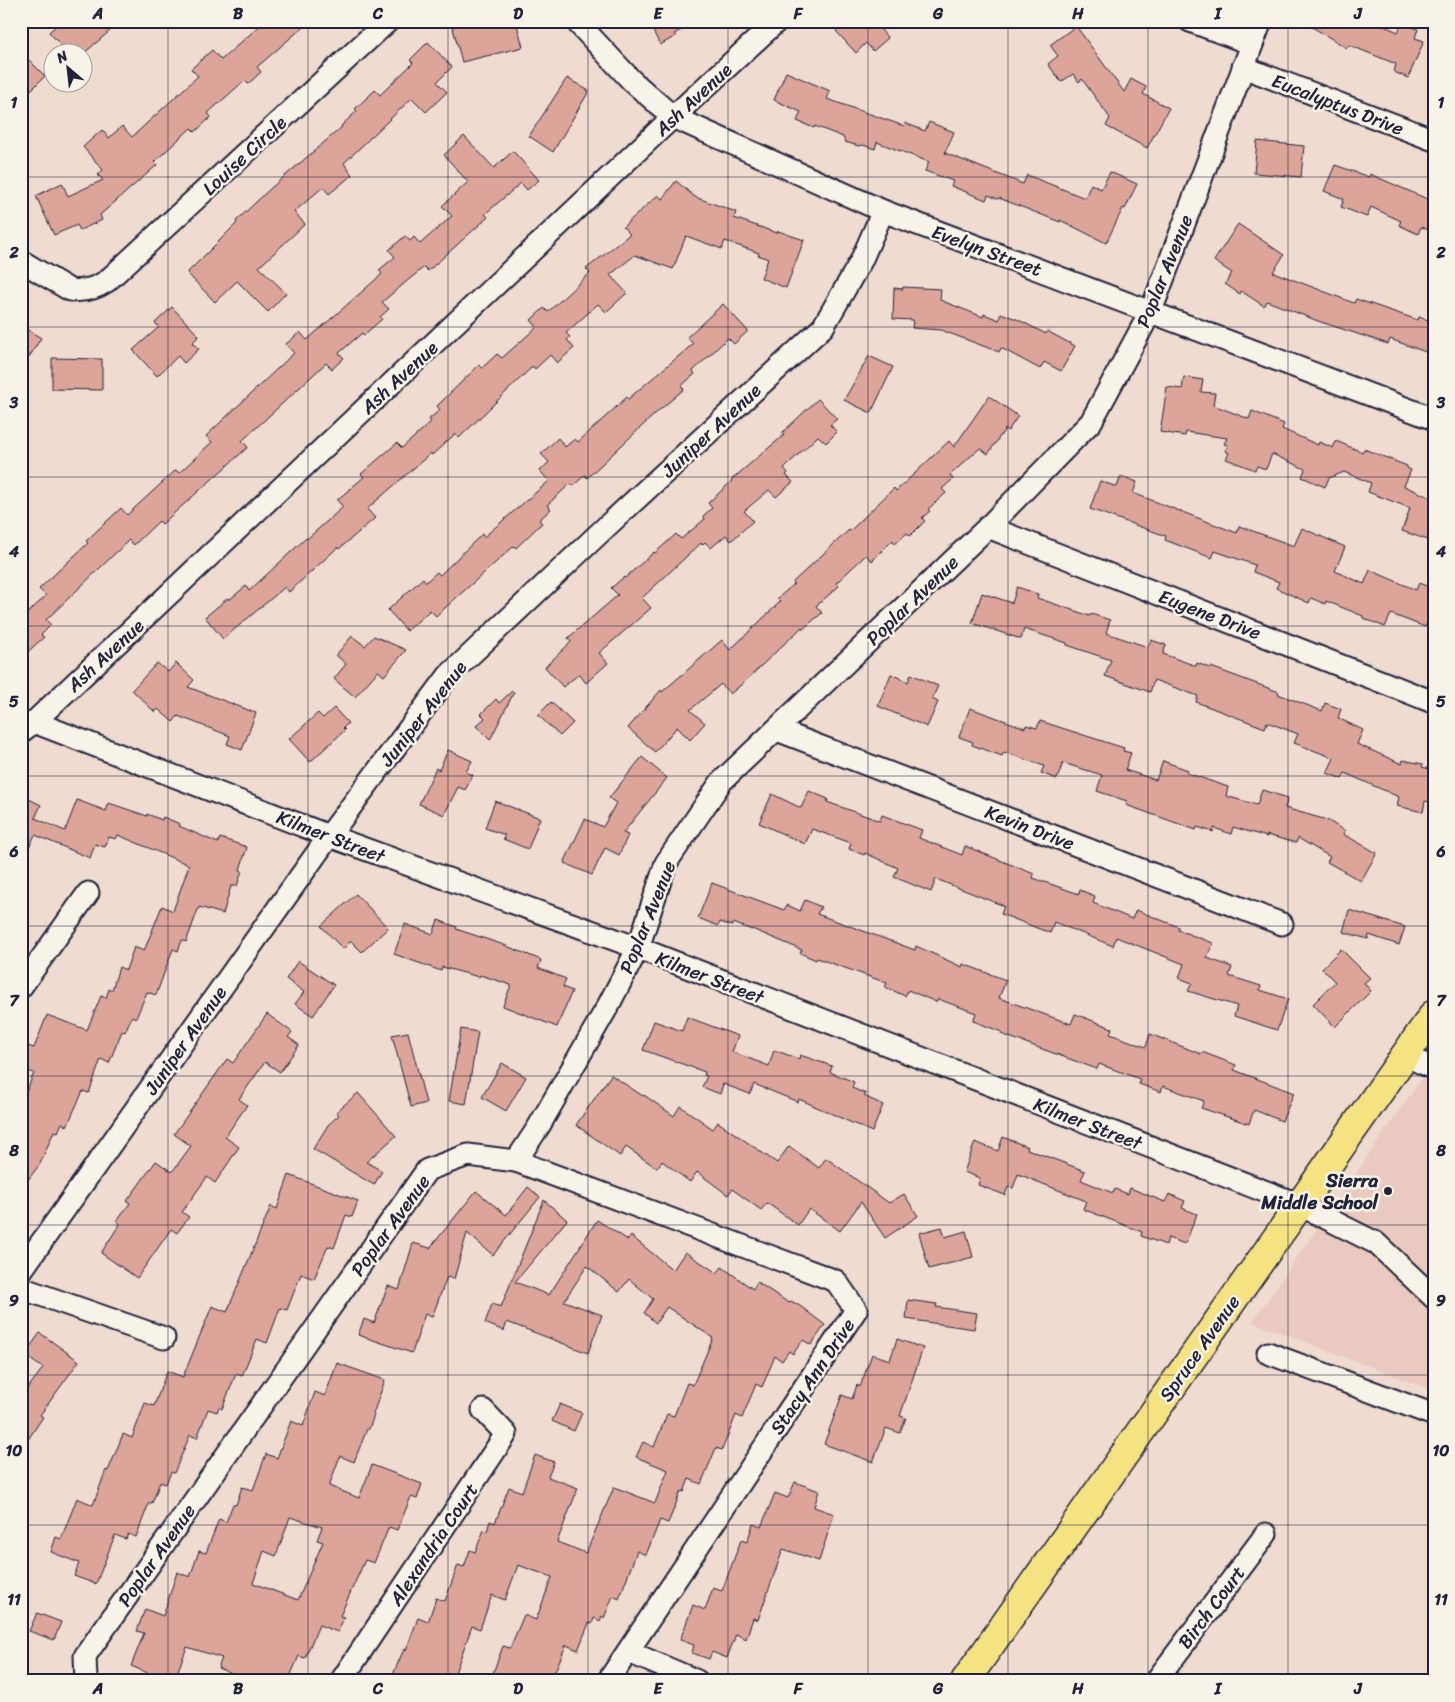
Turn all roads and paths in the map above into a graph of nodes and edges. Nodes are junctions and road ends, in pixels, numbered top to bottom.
1 (388, 21) edge
2 (576, 21) edge
3 (777, 21) edge
4 (1190, 21) edge
5 (1261, 21) edge
6 (1252, 44) junction
7 (1242, 67) junction
8 (673, 117) junction
9 (1434, 140) edge
10 (883, 211) junction
11 (21, 261) edge
12 (1151, 311) junction
13 (1434, 419) edge
14 (988, 527) junction
15 (1433, 702) edge
16 (28, 727) edge
17 (777, 730) junction
18 (329, 836) junction
19 (88, 893) dead end
20 (1282, 924) dead end
21 (638, 948) junction
22 (21, 987) edge
23 (1434, 1014) edge
24 (1405, 1055) junction
25 (1434, 1069) edge
26 (516, 1161) junction
27 (1300, 1205) junction
28 (21, 1271) edge
29 (21, 1288) edge
30 (1434, 1298) edge
31 (164, 1338) dead end
32 (1268, 1353) dead end
33 (483, 1410) dead end
34 (1434, 1415) edge
35 (1266, 1534) dead end
36 (629, 1652) junction
37 (86, 1681) edge
38 (341, 1681) edge
39 (608, 1681) edge
40 (697, 1681) edge
41 (964, 1681) edge
42 (1156, 1681) edge

1 - 11 street, Louise Circle
2 - 8 street, Evelyn Street
3 - 8 street, Ash Avenue
4 - 6 street
5 - 6 street, Poplar Avenue
6 - 7 street, Poplar Avenue
7 - 9 street, Eucalyptus Drive
7 - 12 street, Poplar Avenue
8 - 10 street, Evelyn Street
8 - 16 street, Ash Avenue
10 - 12 street, Evelyn Street
10 - 18 street, Juniper Avenue
12 - 13 street, Evelyn Street
12 - 14 street, Poplar Avenue
14 - 15 street, Eugene Drive
14 - 17 street, Poplar Avenue
16 - 18 street, Kilmer Street
17 - 20 street, Kevin Drive
17 - 21 street, Poplar Avenue
18 - 21 street, Kilmer Street
18 - 28 street, Juniper Avenue
19 - 22 street
21 - 26 street, Poplar Avenue
21 - 27 street, Kilmer Street
23 - 24 main road, Spruce Avenue
24 - 25 street
24 - 27 main road, Spruce Avenue
26 - 36 street, Stacy Ann Drive
26 - 37 street, Poplar Avenue
27 - 30 street, Kilmer Street
27 - 41 main road, Spruce Avenue
29 - 31 street
32 - 34 street
33 - 38 street, Alexandria Court
35 - 42 street, Birch Court
36 - 39 street, Stacy Ann Drive
36 - 40 street

